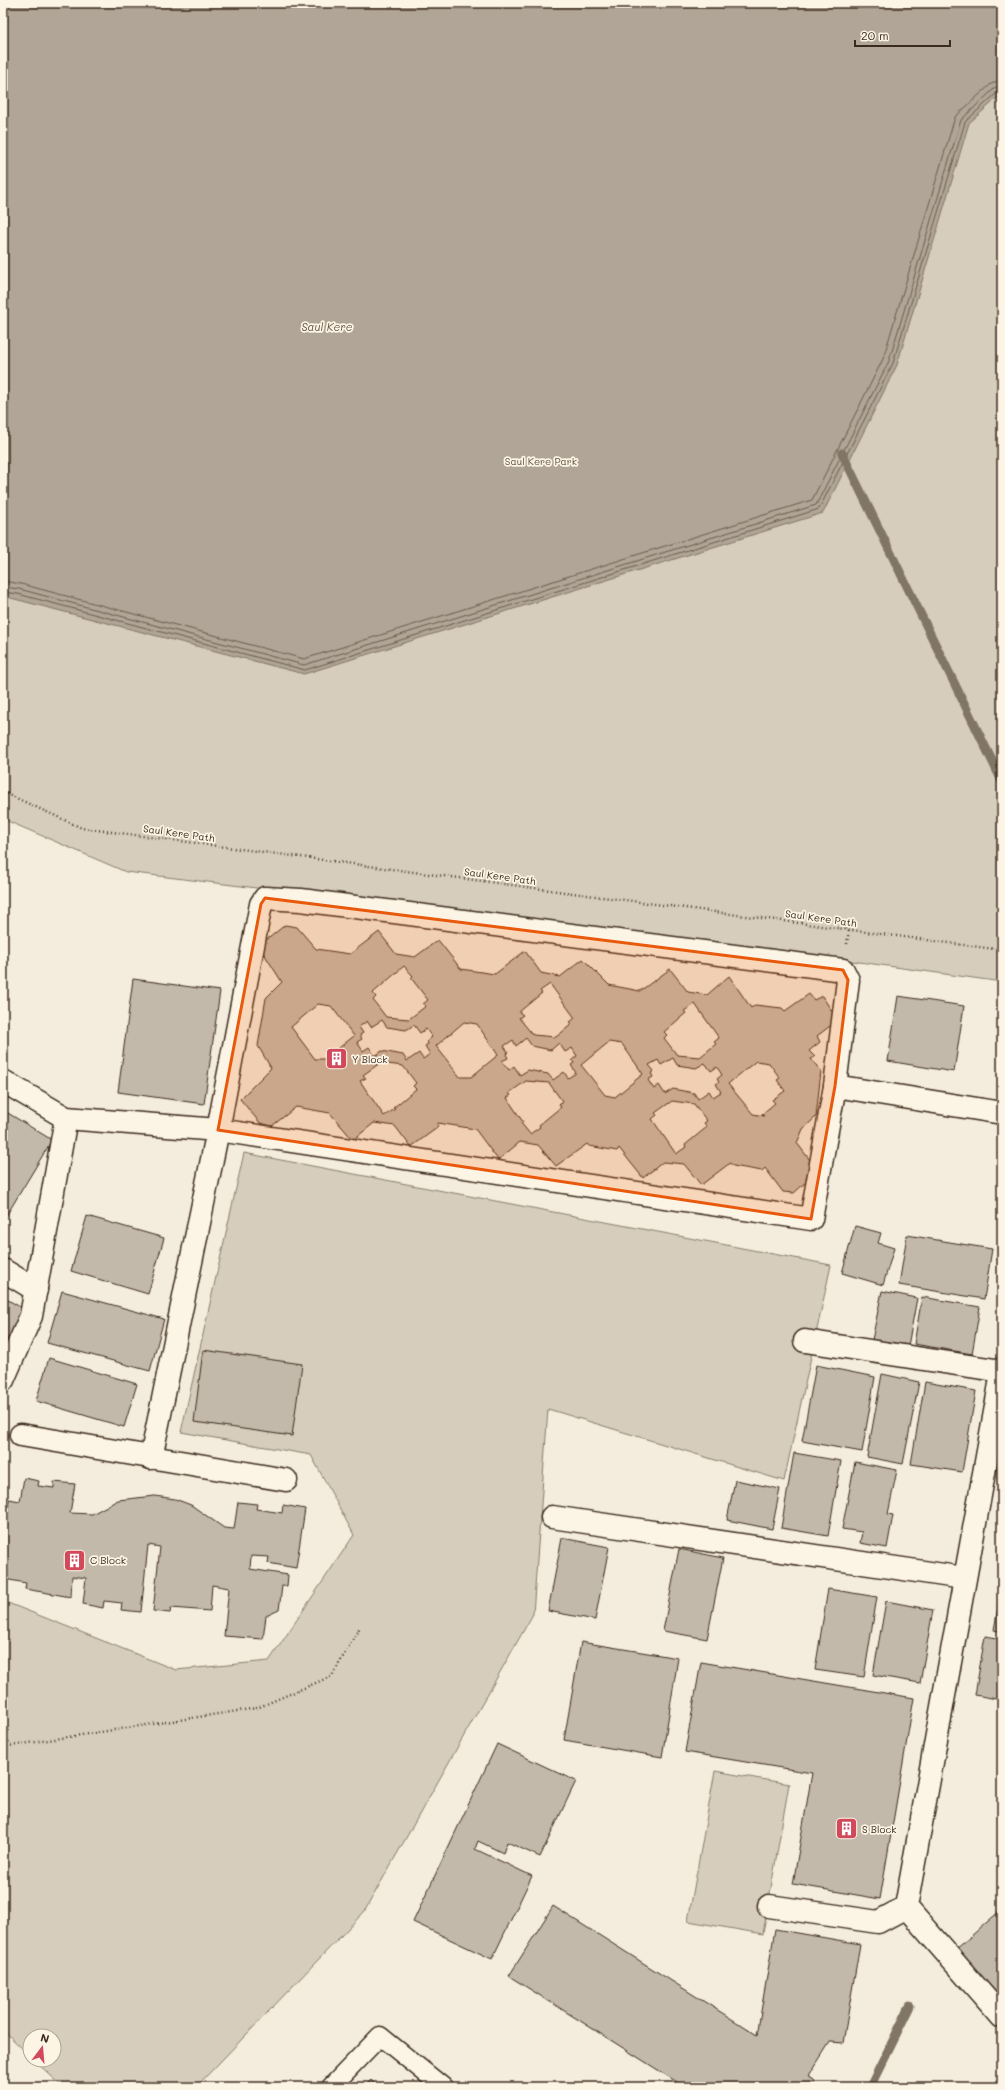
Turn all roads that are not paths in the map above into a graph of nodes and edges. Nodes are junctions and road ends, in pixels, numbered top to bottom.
1 (3, 1081) edge
2 (835, 1086) junction
3 (1002, 1113) edge
4 (66, 1118) junction
5 (218, 1130) junction
6 (3, 1270) edge
7 (36, 1290) junction
8 (805, 1341) dead end
9 (1002, 1372) edge
10 (3, 1380) edge
11 (21, 1435) dead end
12 (151, 1458) junction
13 (286, 1480) dead end
14 (552, 1517) dead end
15 (964, 1578) junction
16 (769, 1906) dead end
17 (906, 1907) junction
18 (1002, 2017) edge
19 (331, 2087) edge
20 (443, 2087) edge

1 - 4 street
2 - 3 street
2 - 5 street
2 - 5 street
4 - 5 street
4 - 7 street
5 - 12 street
6 - 7 street
7 - 10 street
8 - 9 street
9 - 15 street
11 - 12 street
12 - 13 street
14 - 15 street
15 - 17 street
16 - 17 street
17 - 18 street
19 - 20 lane

